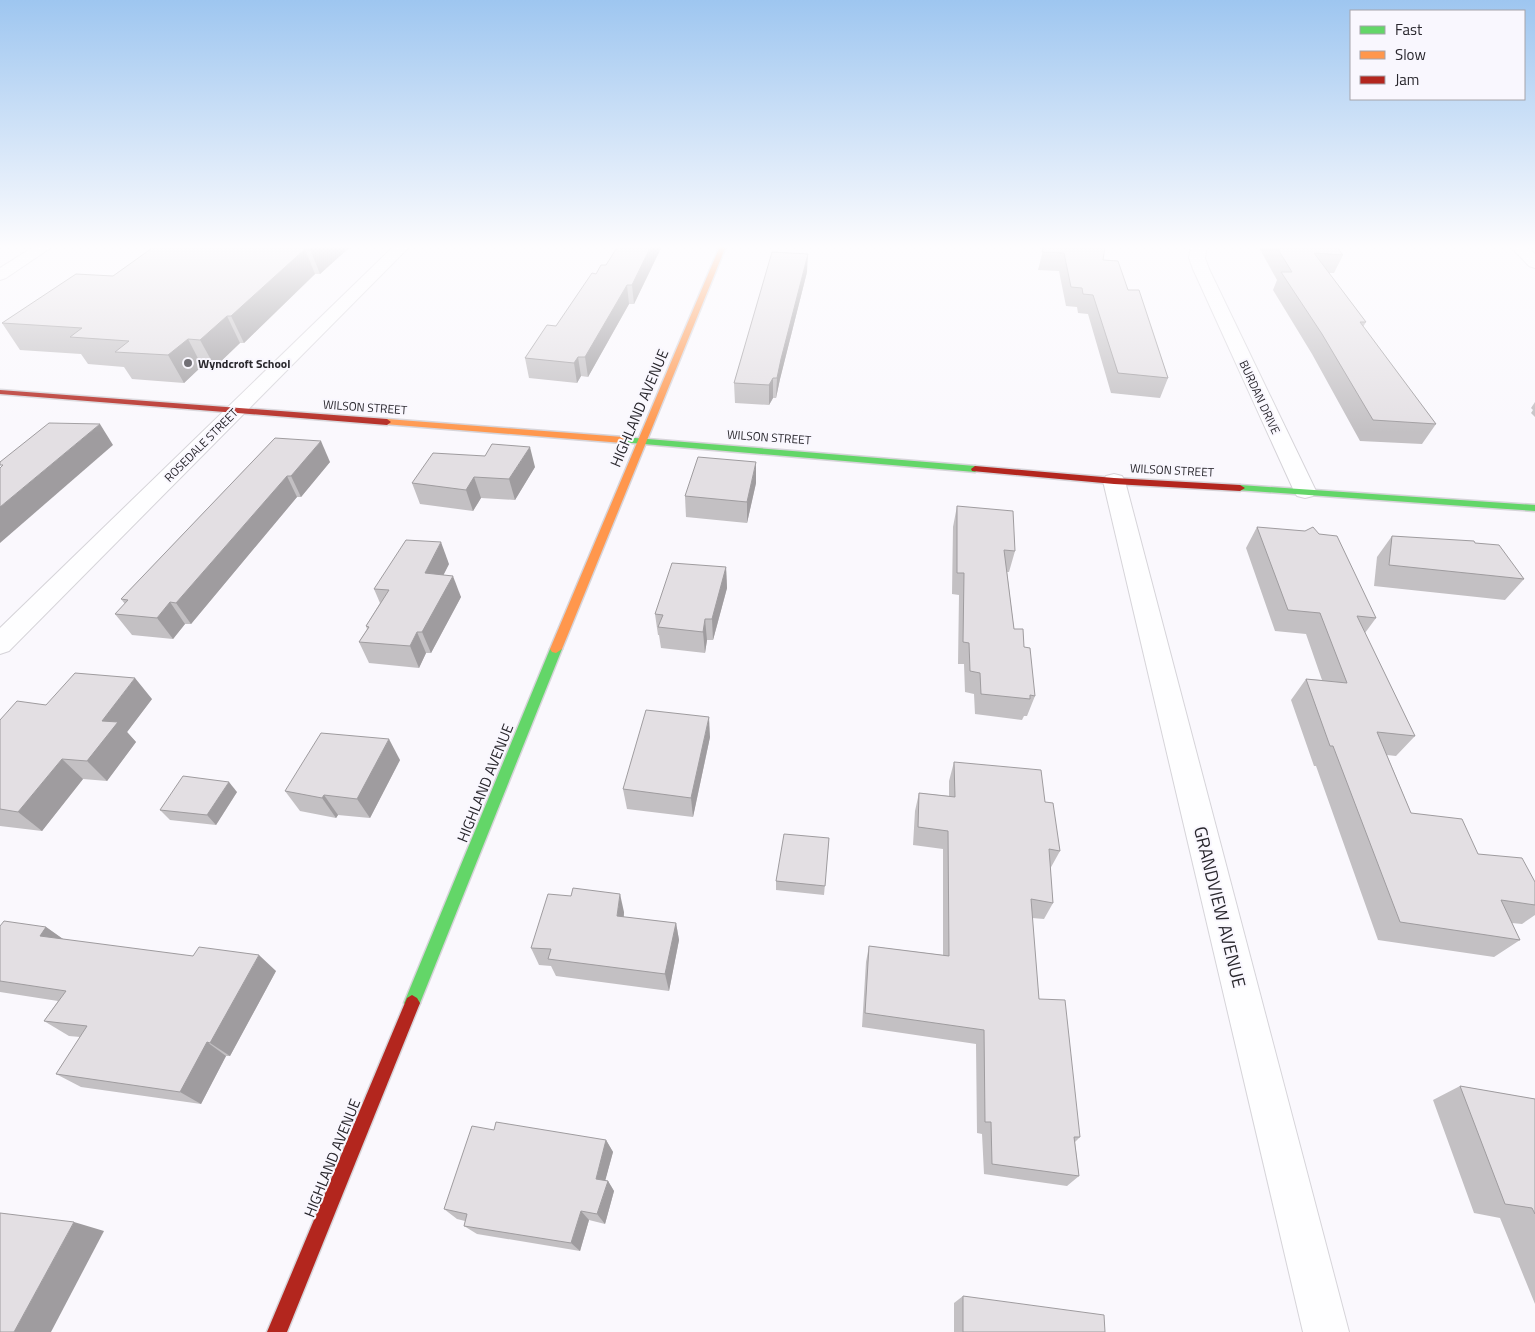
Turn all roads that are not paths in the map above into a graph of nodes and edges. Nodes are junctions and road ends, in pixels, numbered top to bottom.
1 (340, 308) edge
2 (697, 308) edge
3 (1219, 308) edge
4 (0, 392) edge
5 (236, 411) junction
6 (641, 441) junction
7 (1114, 481) junction
8 (1304, 491) junction
9 (1535, 508) edge
10 (0, 644) edge
11 (277, 1332) edge
12 (1326, 1332) edge

1 - 5 street, ROSEDALE STREET
2 - 6 street, HIGHLAND AVENUE
3 - 8 street, BURDAN DRIVE
4 - 5 street, WILSON STREET
5 - 6 street, WILSON STREET
5 - 10 street, ROSEDALE STREET
6 - 7 street, WILSON STREET
6 - 11 street, HIGHLAND AVENUE
7 - 8 street, WILSON STREET
7 - 12 street, GRANDVIEW AVENUE
8 - 9 street, WILSON STREET

